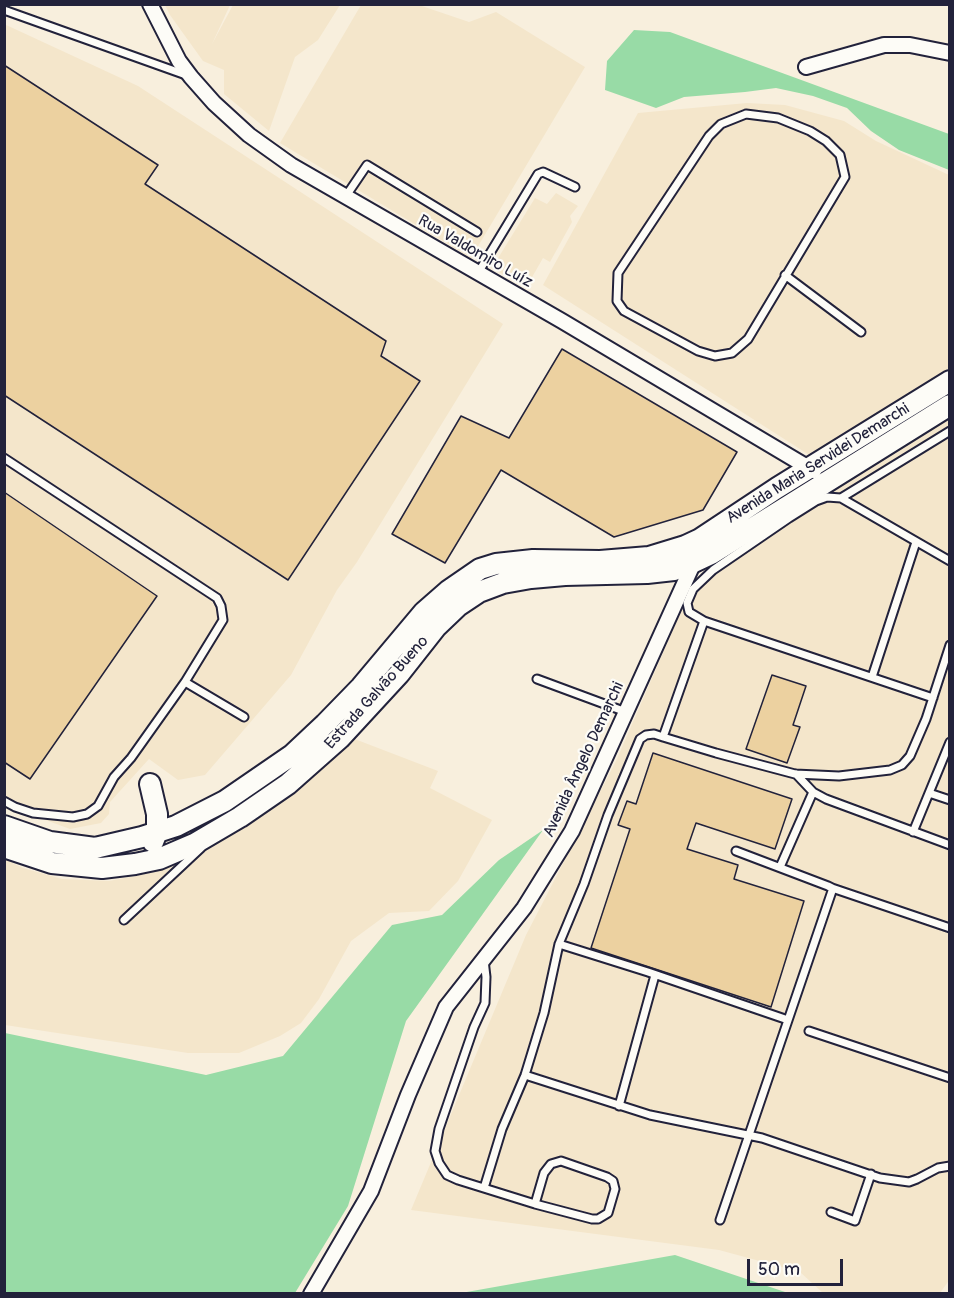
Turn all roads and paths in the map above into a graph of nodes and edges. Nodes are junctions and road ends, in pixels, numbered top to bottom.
1 (150, 4) edge
2 (4, 10) edge
3 (950, 53) edge
4 (806, 67) dead end
5 (191, 76) junction
6 (575, 187) dead end
7 (346, 196) junction
8 (477, 232) dead end
9 (478, 273) junction
10 (785, 275) junction
11 (861, 332) dead end
12 (950, 381) edge
13 (950, 405) edge
14 (950, 432) edge
15 (4, 458) edge
16 (810, 468) junction
17 (826, 482) junction
18 (841, 498) junction
19 (916, 542) junction
20 (689, 554) junction
21 (949, 559) edge
22 (704, 621) junction
23 (950, 645) edge
24 (872, 677) junction
25 (537, 679) dead end
26 (185, 682) junction
27 (933, 698) junction
28 (626, 712) junction
29 (244, 717) dead end
30 (663, 737) junction
31 (950, 742) edge
32 (795, 774) junction
33 (150, 784) dead end
34 (813, 792) junction
35 (929, 793) junction
36 (950, 800) edge
37 (4, 801) edge
38 (219, 829) junction
39 (157, 832) junction
40 (913, 832) junction
41 (6, 835) edge
42 (950, 845) edge
43 (736, 851) dead end
44 (780, 867) junction
45 (832, 888) junction
46 (124, 920) dead end
47 (950, 928) edge
48 (559, 944) junction
49 (484, 957) junction
50 (655, 975) junction
51 (788, 1020) junction
52 (809, 1031) dead end
53 (525, 1075) junction
54 (950, 1078) edge
55 (619, 1106) junction
56 (751, 1135) junction
57 (950, 1166) edge
58 (871, 1174) junction
59 (484, 1188) junction
60 (535, 1204) junction
61 (831, 1212) dead end
62 (720, 1220) dead end
63 (311, 1293) edge

1 - 5 street, Rua Valdomiro Luíz
2 - 5 lane
3 - 4 street
5 - 7 street, Rua Valdomiro Luíz
6 - 9 lane
7 - 8 lane
7 - 9 street, Rua Valdomiro Luíz
9 - 16 street, Rua Valdomiro Luíz
10 - 10 lane
10 - 11 lane
12 - 16 main road, Avenida Maria Servidei Demarchi
13 - 17 main road, Avenida Maria Servidei Demarchi
14 - 18 lane
15 - 26 lane
16 - 17 street, Rua Valdomiro Luíz
16 - 20 main road, Avenida Maria Servidei Demarchi
17 - 20 main road, Avenida Maria Servidei Demarchi
18 - 19 lane
18 - 22 lane
19 - 21 lane
19 - 24 lane
20 - 28 street, Avenida Ângelo Demarchi
20 - 38 main road, Estrada Galvão Bueno
20 - 39 main road, Estrada Galvão Bueno
22 - 24 lane
22 - 30 lane
23 - 27 lane
24 - 27 lane
25 - 28 lane
26 - 29 lane
26 - 37 lane
27 - 32 lane
28 - 49 street, Avenida Ângelo Demarchi
30 - 32 lane
30 - 48 lane
31 - 35 lane
32 - 34 lane
33 - 39 main road
34 - 40 lane
34 - 44 lane
35 - 36 lane
35 - 40 lane
38 - 41 main road, Estrada Galvão Bueno
38 - 46 lane
39 - 41 main road, Estrada Galvão Bueno
40 - 42 lane
43 - 44 lane
44 - 45 lane
45 - 47 lane
45 - 51 lane
48 - 50 lane
48 - 53 lane
49 - 59 lane
49 - 63 street, Avenida Ângelo Demarchi
50 - 51 lane
50 - 55 lane
51 - 56 lane
52 - 54 lane
53 - 55 lane
53 - 59 lane
55 - 56 lane
56 - 58 lane
56 - 62 lane
57 - 58 lane
58 - 61 lane
59 - 60 lane
60 - 60 lane

